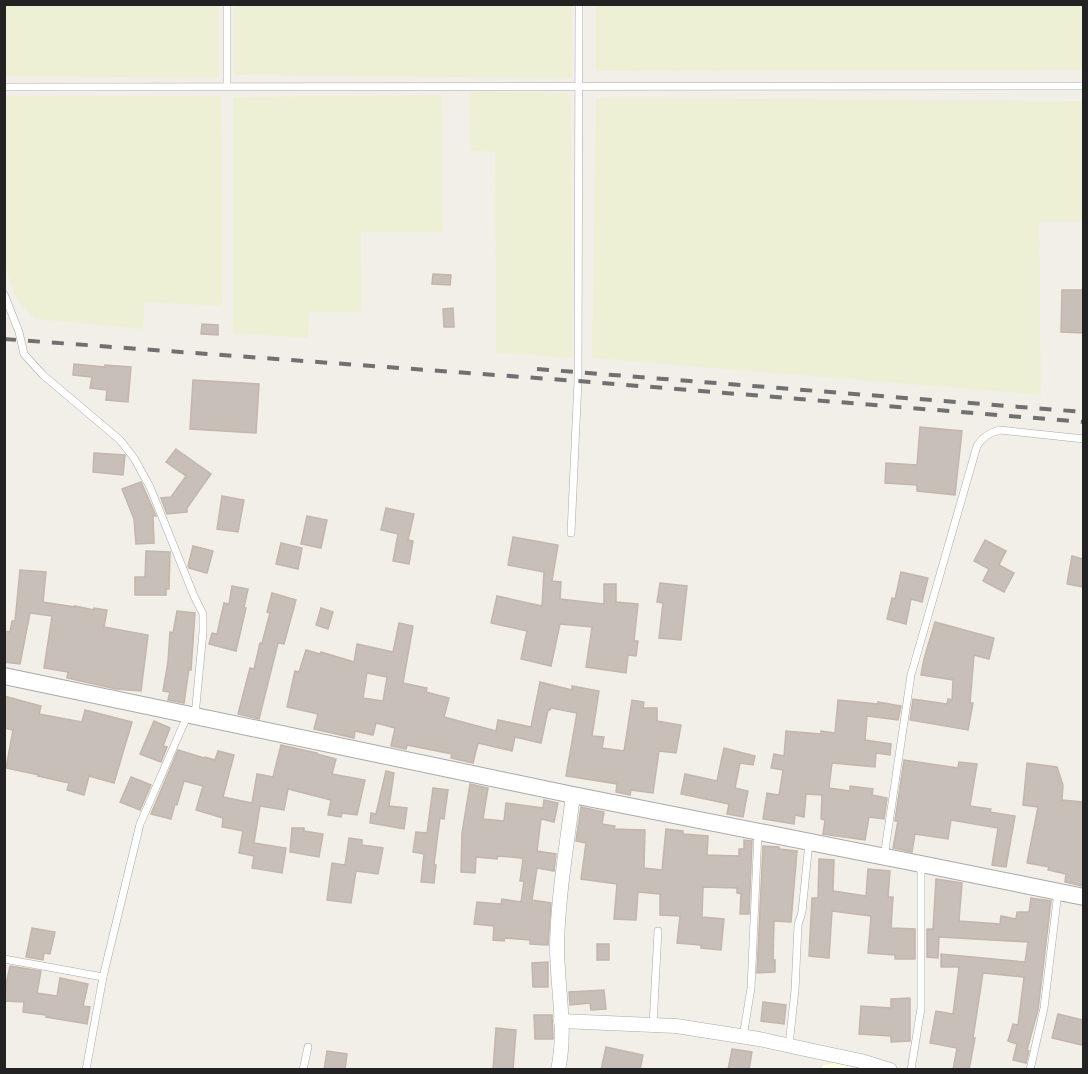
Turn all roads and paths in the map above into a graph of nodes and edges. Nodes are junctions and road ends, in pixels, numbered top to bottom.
1 (227, 4) edge
2 (579, 4) edge
3 (227, 86) junction
4 (578, 86) junction
5 (1083, 86) edge
6 (4, 87) edge
7 (4, 294) edge
8 (1083, 439) edge
9 (571, 533) dead end
10 (4, 676) edge
11 (191, 715) junction
12 (573, 795) junction
13 (758, 832) junction
14 (809, 842) junction
15 (884, 857) junction
16 (921, 864) junction
17 (1058, 892) junction
18 (1083, 897) edge
19 (658, 931) dead end
20 (4, 959) edge
21 (103, 977) junction
22 (561, 1021) junction
23 (653, 1025) junction
24 (743, 1037) junction
25 (789, 1045) junction
26 (308, 1047) dead end
27 (86, 1070) edge
28 (303, 1070) edge
29 (558, 1070) edge
30 (890, 1070) edge
31 (911, 1070) edge
32 (1030, 1070) edge

1 - 3 lane
2 - 4 lane
3 - 4 lane
3 - 6 lane
4 - 5 lane
4 - 9 lane
7 - 11 lane
8 - 15 lane
10 - 11 street
11 - 12 street
11 - 21 lane
12 - 13 street
12 - 22 street
13 - 14 street
13 - 24 lane
14 - 15 street
14 - 25 lane
15 - 16 street
16 - 17 street
16 - 31 lane
17 - 18 street
17 - 32 lane
19 - 23 lane
20 - 21 lane
21 - 27 lane
22 - 23 street
22 - 29 street
23 - 24 street
24 - 25 street
25 - 30 street
26 - 28 lane

